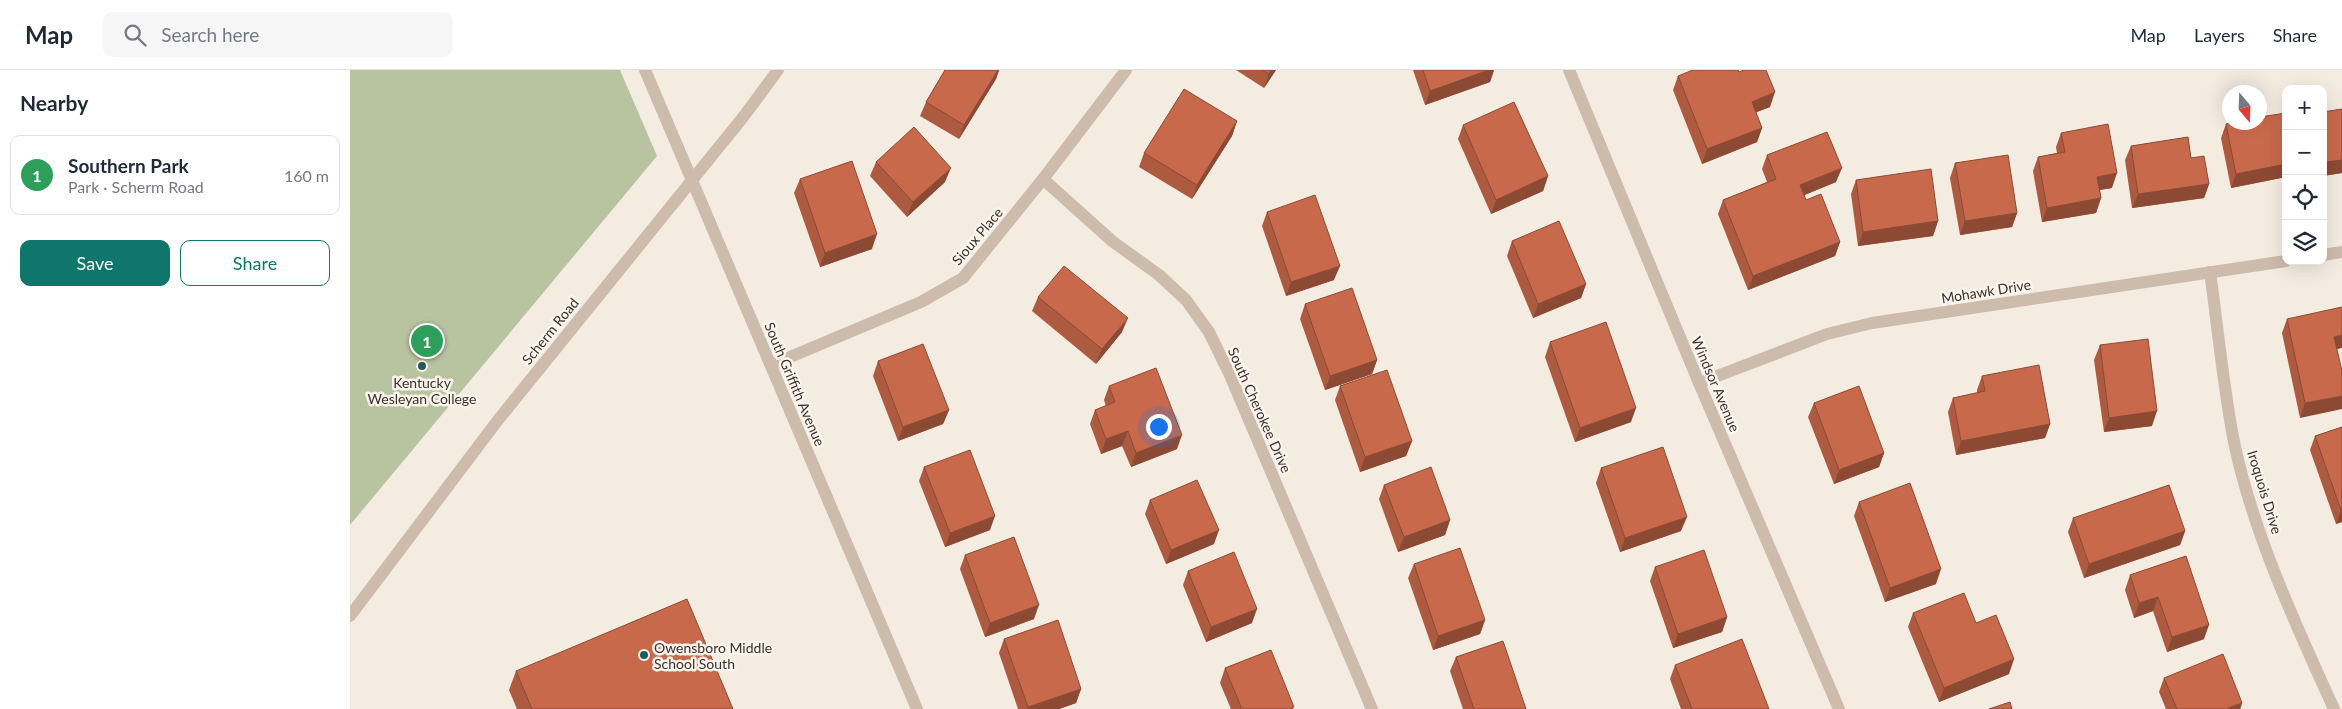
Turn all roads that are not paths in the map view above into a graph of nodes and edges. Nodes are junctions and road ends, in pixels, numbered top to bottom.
1 (645, 70) edge
2 (778, 70) edge
3 (1126, 70) edge
4 (1569, 70) edge
5 (1043, 179) junction
6 (691, 180) junction
7 (2342, 252) edge
8 (2327, 254) edge
9 (2282, 262) edge
10 (2210, 272) junction
11 (771, 365) junction
12 (1699, 383) junction
13 (350, 616) edge
14 (917, 709) edge
15 (1372, 709) edge
16 (1839, 709) edge
17 (2334, 709) edge

1 - 6 street, South Griffith Avenue
2 - 6 street, Scherm Road
3 - 5 street, Sioux Place
4 - 12 street, Windsor Avenue
5 - 11 street, Sioux Place
5 - 15 street, South Cherokee Drive
6 - 11 street, South Griffith Avenue
6 - 13 street, Scherm Road
7 - 8 street
9 - 10 street, Mohawk Drive
10 - 12 street, Mohawk Drive
10 - 17 street, Iroquois Drive
11 - 14 street, South Griffith Avenue
12 - 16 street, Windsor Avenue

